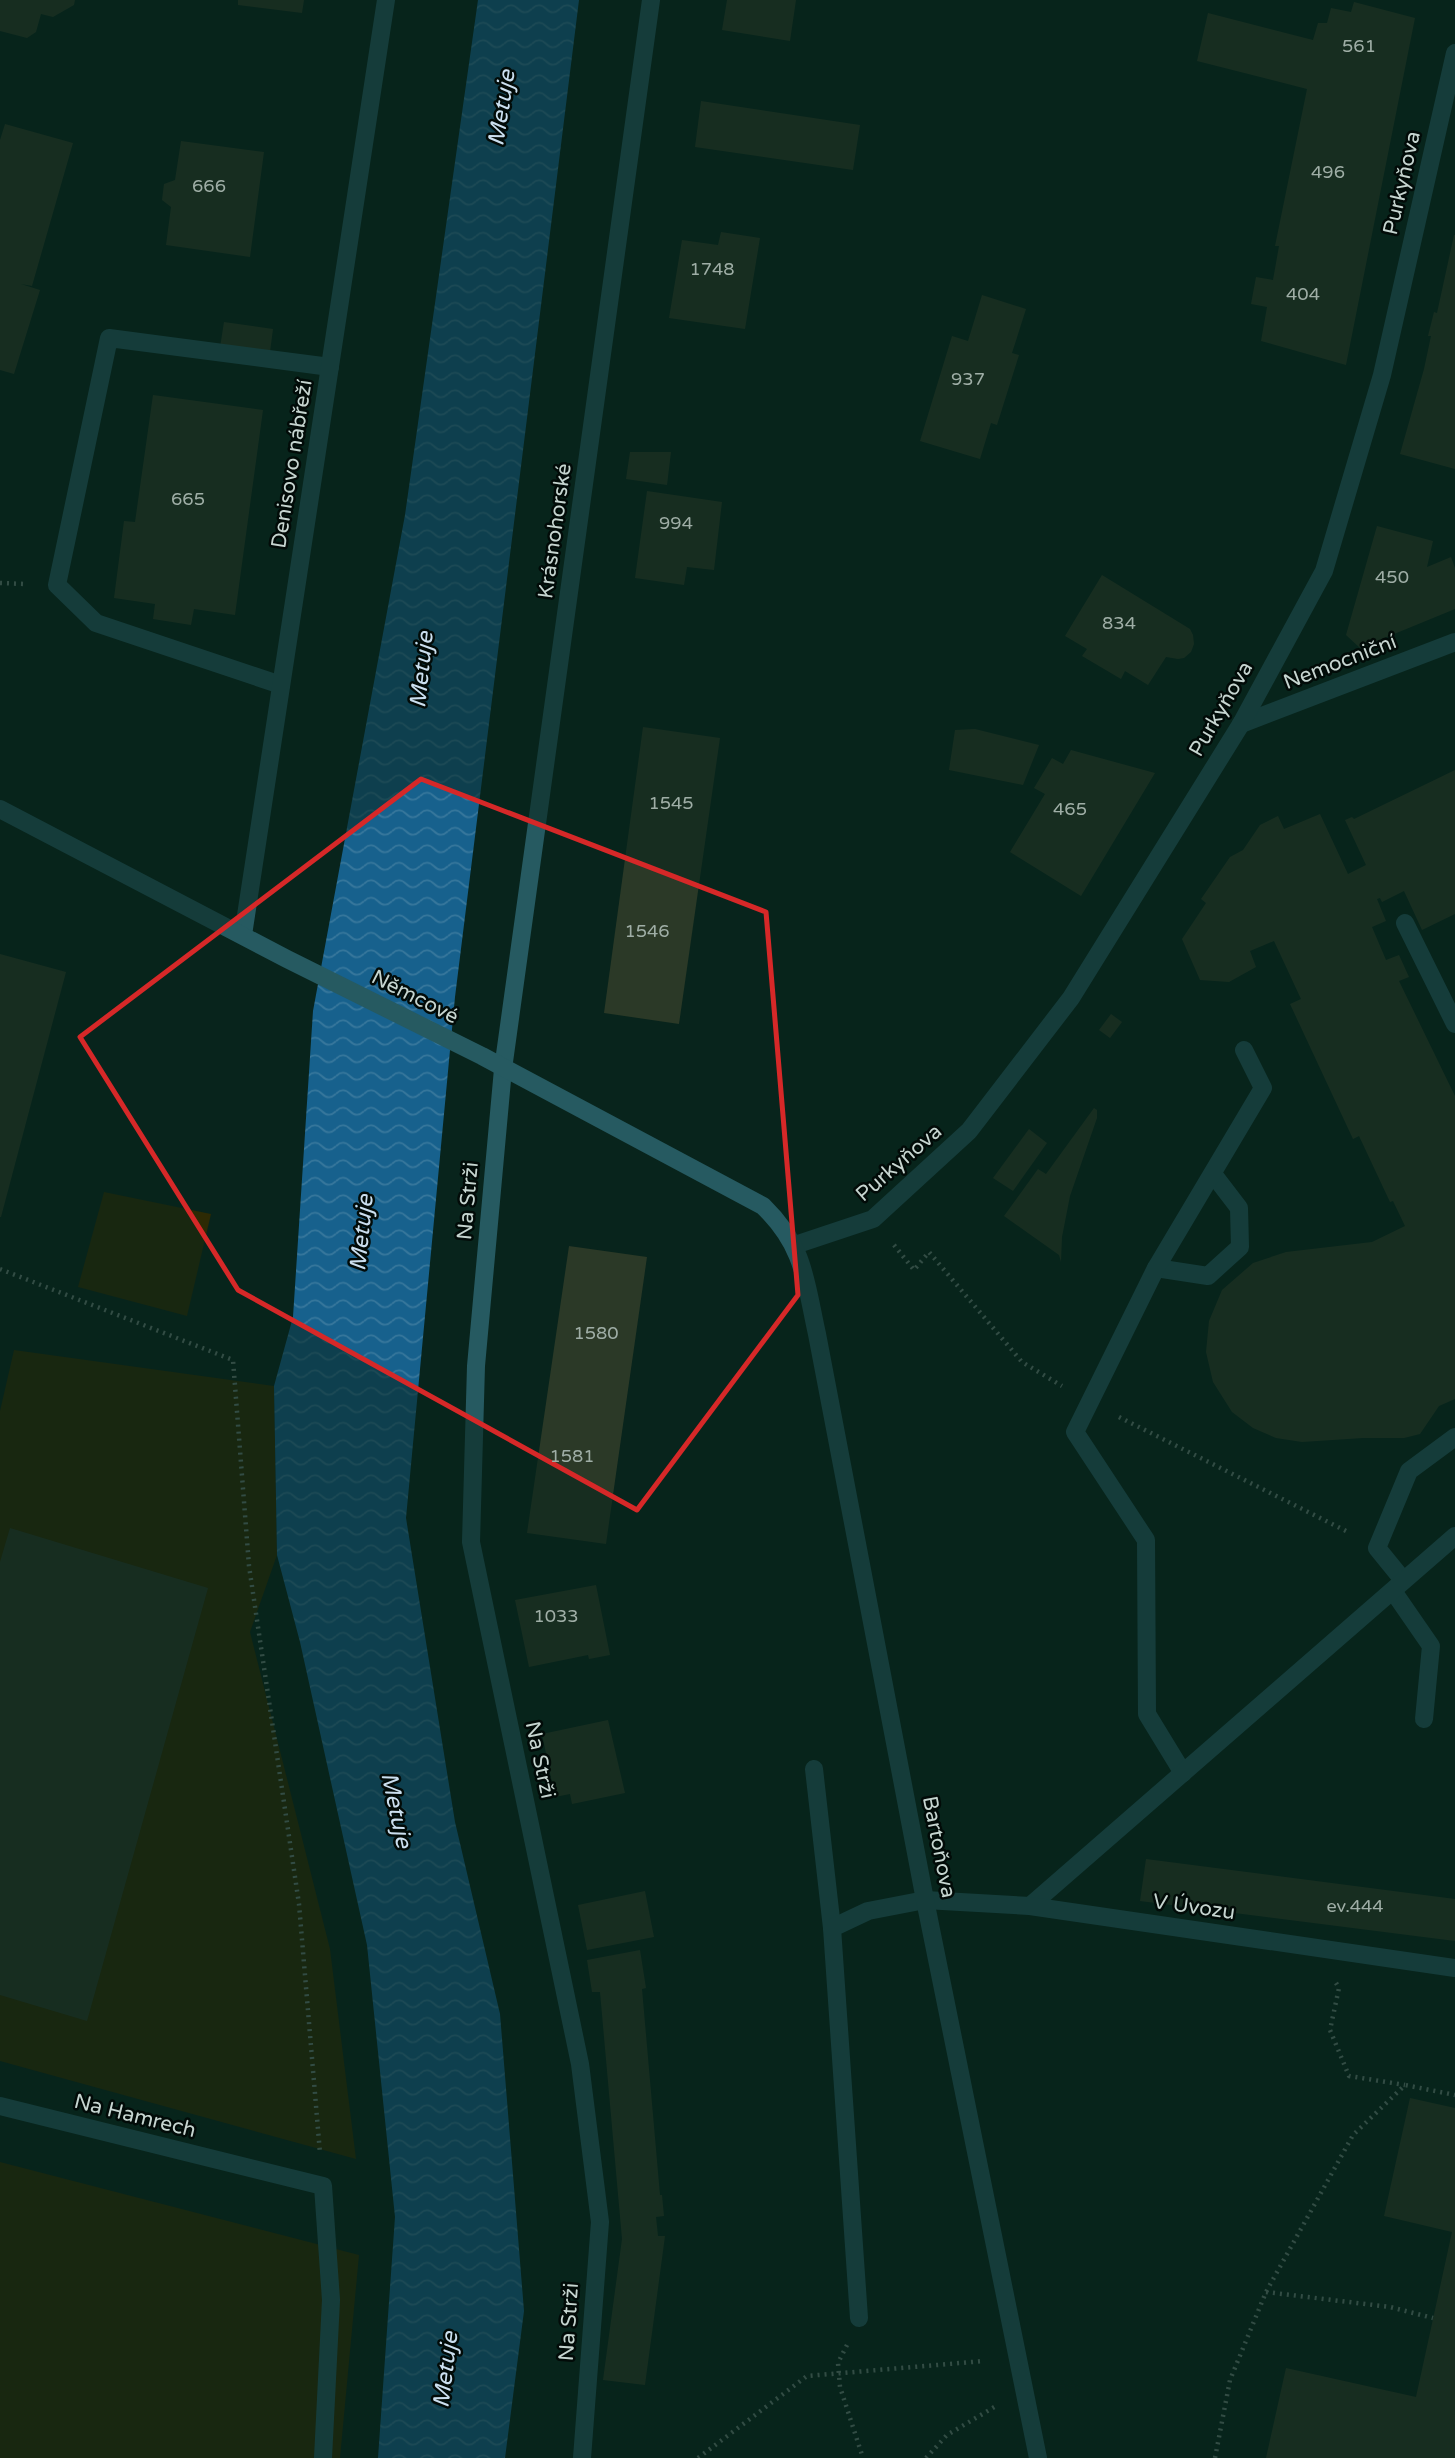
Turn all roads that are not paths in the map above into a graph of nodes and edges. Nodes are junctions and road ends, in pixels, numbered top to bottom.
1 (386, 0) edge
2 (651, 0) edge
3 (1455, 53) edge
4 (330, 367) junction
5 (1455, 642) edge
6 (281, 685) junction
7 (1241, 724) junction
8 (0, 809) edge
9 (1405, 923) dead end
10 (243, 935) junction
11 (1455, 1024) edge
12 (1244, 1050) dead end
13 (503, 1069) junction
14 (1213, 1174) junction
15 (795, 1245) junction
16 (1156, 1268) junction
17 (1455, 1437) edge
18 (1455, 1536) edge
19 (1398, 1586) junction
20 (1424, 1719) dead end
21 (814, 1769) dead end
22 (1183, 1773) junction
23 (925, 1900) junction
24 (1030, 1906) junction
25 (832, 1928) junction
26 (1455, 1968) edge
27 (0, 2106) edge
28 (859, 2318) road end
29 (323, 2458) edge
30 (582, 2458) edge
31 (1038, 2458) edge

1 - 4 street, Denisovo nábřeží
2 - 13 street, Krásnohorské
3 - 7 street, Purkyňova
4 - 6 street, Denisovo nábřeží
4 - 6 street
5 - 7 street, Nemocniční
6 - 10 street, Denisovo nábřeží
7 - 15 street, Purkyňova
8 - 10 street, Němcové
9 - 11 street
10 - 13 street, Němcové
12 - 14 street
13 - 15 street, Němcové
13 - 30 street, Na Strži
14 - 16 street
14 - 16 street
15 - 23 street, Bartoňova
16 - 22 street
17 - 19 street
18 - 19 street
19 - 20 street
19 - 22 street
21 - 25 street
22 - 24 street
23 - 24 street, V Úvozu
23 - 25 street, V Úvozu
23 - 31 street, Bartoňova
24 - 26 street, V Úvozu
25 - 28 street
27 - 29 street, Na Hamrech

